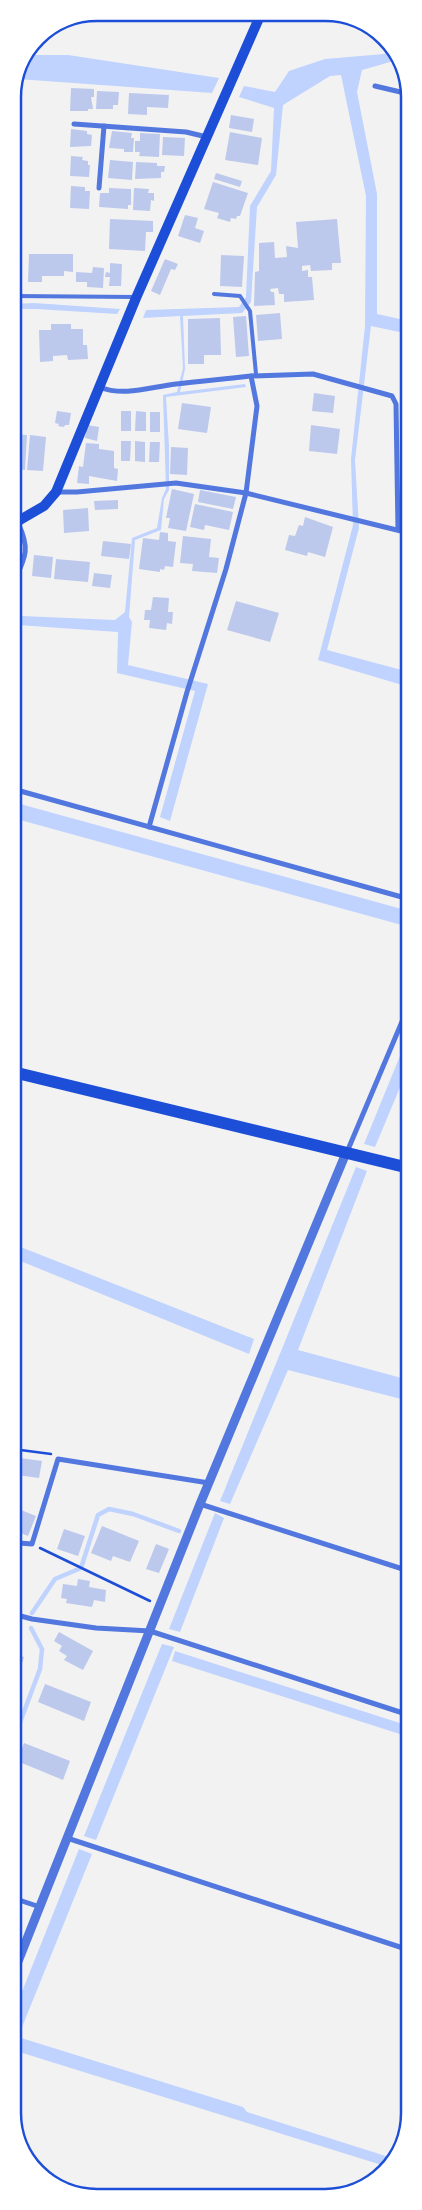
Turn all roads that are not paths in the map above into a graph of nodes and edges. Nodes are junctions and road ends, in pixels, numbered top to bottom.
1 (258, 21) edge
2 (374, 86) dead end
3 (401, 92) edge
4 (74, 124) dead end
5 (104, 126) junction
6 (207, 137) junction
7 (99, 188) dead end
8 (214, 294) dead end
9 (21, 296) edge
10 (136, 298) junction
11 (253, 375) junction
12 (99, 387) junction
13 (56, 492) junction
14 (246, 493) junction
15 (21, 520) edge
16 (398, 530) junction
17 (401, 531) edge
18 (21, 536) edge
19 (21, 566) edge
20 (21, 791) edge
21 (149, 827) junction
22 (401, 897) edge
23 (401, 1024) edge
24 (21, 1074) edge
25 (346, 1153) junction
26 (401, 1166) edge
27 (209, 1483) junction
28 (200, 1504) junction
29 (21, 1543) edge
30 (401, 1568) edge
31 (21, 1616) edge
32 (150, 1631) junction
33 (401, 1712) edge
34 (67, 1838) junction
35 (21, 1901) edge
36 (40, 1907) junction
37 (401, 1947) edge
38 (21, 1954) edge

1 - 6 main road
2 - 3 street
4 - 5 street
5 - 6 street
5 - 7 street
6 - 10 main road
8 - 11 lane
9 - 10 lane
10 - 12 main road
11 - 12 street
11 - 14 street
11 - 16 street
12 - 13 main road
13 - 14 street
13 - 15 main road
14 - 16 street
14 - 21 street
16 - 17 street
18 - 19 street
20 - 21 street
21 - 22 street
23 - 25 street
24 - 25 main road
25 - 26 main road
25 - 27 street
27 - 28 street
27 - 29 street
28 - 30 street
28 - 32 street
31 - 32 street
32 - 33 street
32 - 34 street
34 - 36 street
34 - 37 street
35 - 36 street
36 - 38 street

